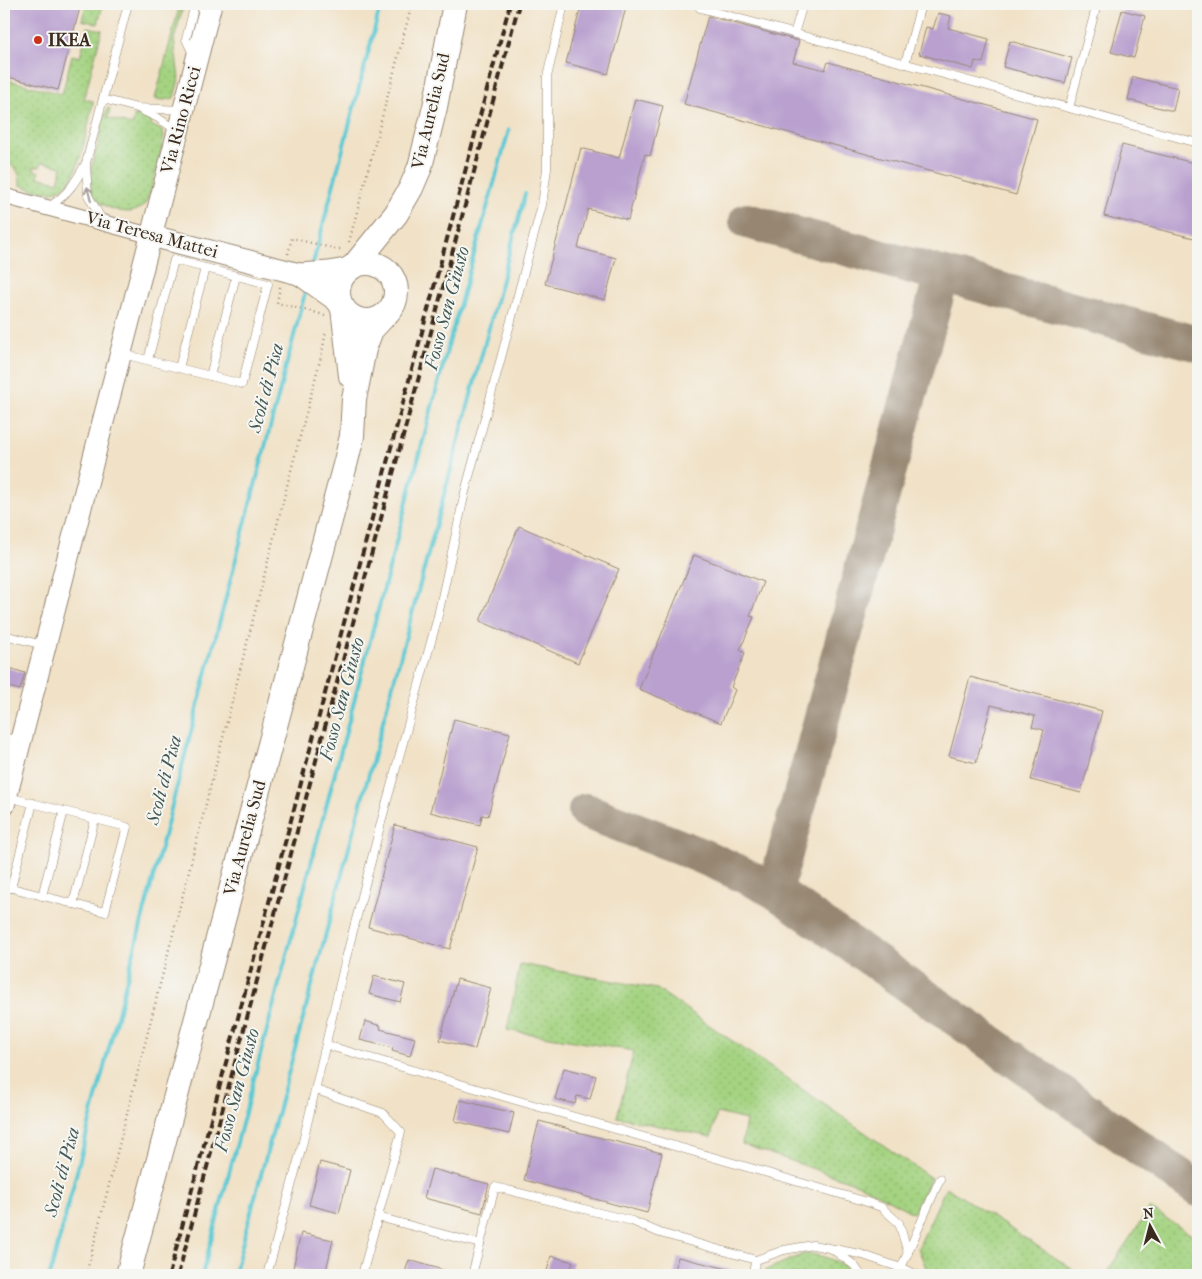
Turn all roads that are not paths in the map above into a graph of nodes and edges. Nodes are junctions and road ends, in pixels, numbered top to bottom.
1 (128, 4) edge
2 (195, 4) edge
3 (211, 4) edge
4 (455, 4) edge
5 (564, 4) edge
6 (702, 4) edge
7 (803, 4) edge
8 (921, 4) edge
9 (1097, 4) edge
10 (794, 34) junction
11 (196, 62) junction
12 (905, 64) junction
13 (103, 99) junction
14 (136, 108) junction
15 (1069, 108) junction
16 (184, 110) junction
17 (178, 130) junction
18 (1198, 142) edge
19 (86, 163) junction
20 (4, 196) edge
21 (48, 208) junction
22 (396, 214) junction
23 (103, 222) junction
24 (152, 236) junction
25 (353, 267) junction
26 (205, 268) junction
27 (289, 272) junction
28 (236, 276) junction
29 (394, 282) junction
30 (337, 312) junction
31 (385, 315) junction
32 (121, 353) junction
33 (148, 360) junction
34 (179, 368) junction
35 (210, 376) junction
36 (354, 399) junction
37 (4, 635) edge
38 (44, 645) junction
39 (12, 739) edge
40 (5, 801) edge
41 (33, 803) junction
42 (64, 811) junction
43 (95, 819) junction
44 (7, 887) edge
45 (42, 896) junction
46 (73, 904) junction
47 (326, 1045) junction
48 (316, 1090) junction
49 (940, 1179) dead end
50 (378, 1217) junction
51 (480, 1244) junction
52 (831, 1248) junction
53 (908, 1253) junction
54 (756, 1260) junction
55 (900, 1272) edge
56 (128, 1275) edge
57 (267, 1275) edge
58 (362, 1275) edge
59 (472, 1275) edge
60 (752, 1275) edge
61 (861, 1275) edge
62 (917, 1275) edge

1 - 13 lane
2 - 11 lane
3 - 11 street, Via Rino Ricci
4 - 22 main road, Via Aurelia Sud
5 - 47 lane
6 - 10 lane
7 - 10 lane
8 - 12 lane
9 - 15 lane
10 - 12 lane
11 - 16 street, Via Rino Ricci
12 - 15 lane
13 - 14 lane
13 - 19 lane
14 - 16 lane
14 - 17 lane
15 - 18 lane
16 - 17 street, Via Rino Ricci
17 - 24 street, Via Rino Ricci
19 - 21 lane
23 -> 19 lane
20 - 21 street, Via Teresa Mattei
21 - 23 street, Via Teresa Mattei
22 - 25 main road
22 - 29 main road
23 - 24 street, Via Teresa Mattei
24 - 27 street, Via Teresa Mattei
24 - 32 street, Via Rino Ricci
25 - 27 street
25 - 29 main road
25 - 30 main road
26 - 28 lane
26 - 33 lane
26 - 34 lane
27 - 30 street
28 - 35 lane
28 - 35 lane
29 - 31 main road
30 - 31 main road
30 - 36 main road
31 - 36 main road
32 - 33 lane
32 - 38 street, Via Rino Ricci
33 - 34 lane
34 - 35 lane
36 - 56 main road, Via Aurelia Sud
37 - 38 lane
38 - 39 street, Via Rino Ricci
39 - 40 street, Via Rino Ricci
40 - 41 lane
41 - 42 lane
41 - 44 lane
42 - 43 lane
42 - 45 lane
43 - 46 lane
43 - 46 lane
44 - 45 lane
45 - 46 lane
47 - 48 lane
47 - 53 lane
48 - 50 lane
48 - 57 lane
49 - 53 lane
50 - 51 lane
50 - 58 lane
51 - 54 lane
51 - 59 lane
52 - 54 lane
52 - 55 lane
52 - 61 lane
53 - 55 lane
54 - 60 lane
55 - 62 lane

